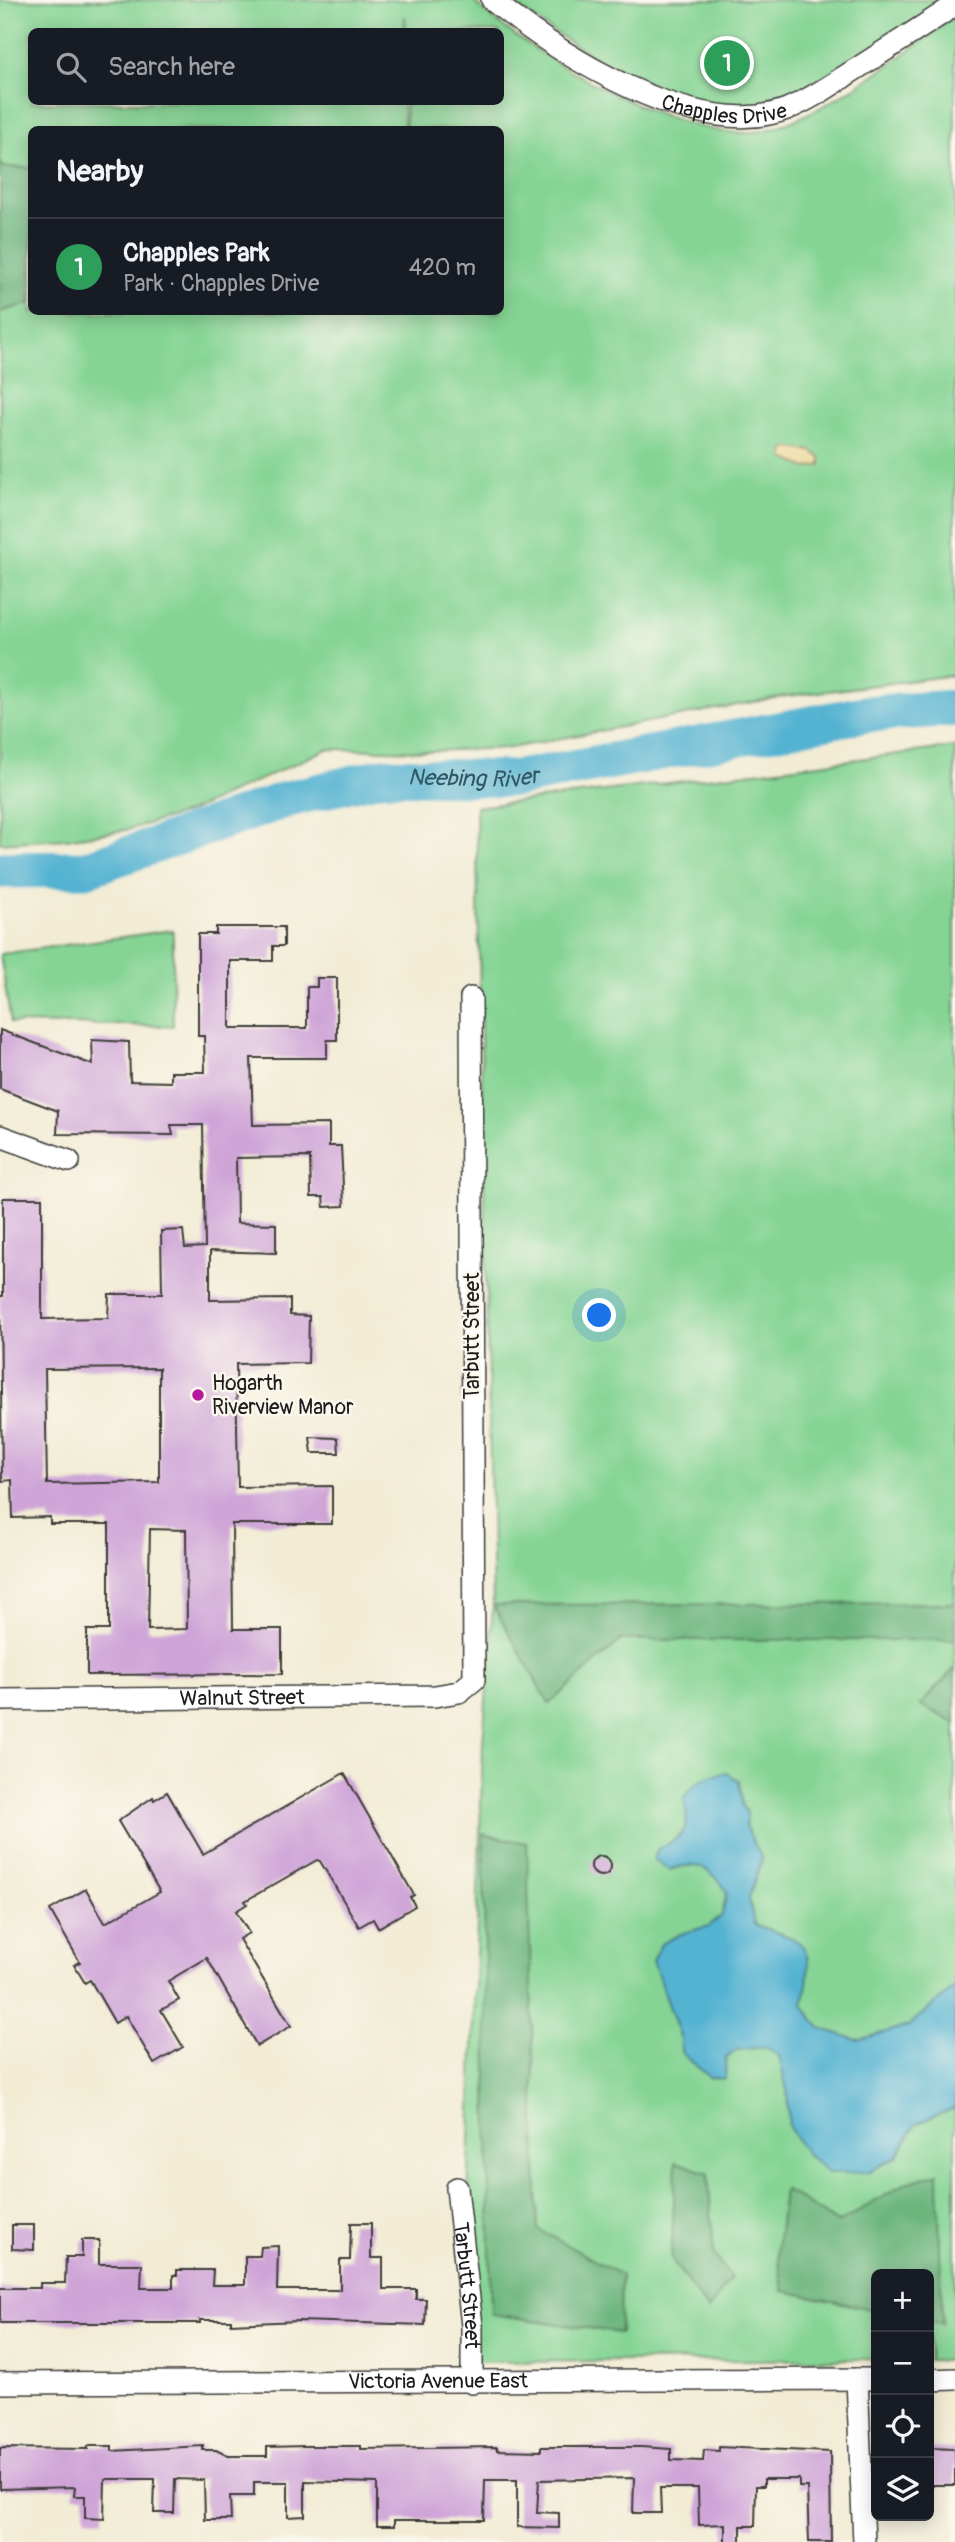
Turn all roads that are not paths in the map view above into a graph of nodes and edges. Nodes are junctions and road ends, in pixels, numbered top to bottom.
1 (492, 0) edge
2 (955, 5) edge
3 (471, 998) dead end
4 (0, 1136) edge
5 (69, 1161) dead end
6 (474, 1674) joint
7 (0, 1700) edge
8 (457, 2188) dead end
9 (867, 2379) edge
10 (934, 2379) edge
11 (955, 2379) edge
12 (0, 2383) edge
13 (472, 2383) junction
14 (864, 2542) edge

1 - 2 street, Chapples Drive
3 - 6 street, Tarbutt Street
4 - 5 street
6 - 7 street, Walnut Street
8 - 13 street, Tarbutt Street
9 - 13 street, Victoria Avenue East
9 - 14 street
10 - 11 street
12 - 13 street, Victoria Avenue East

